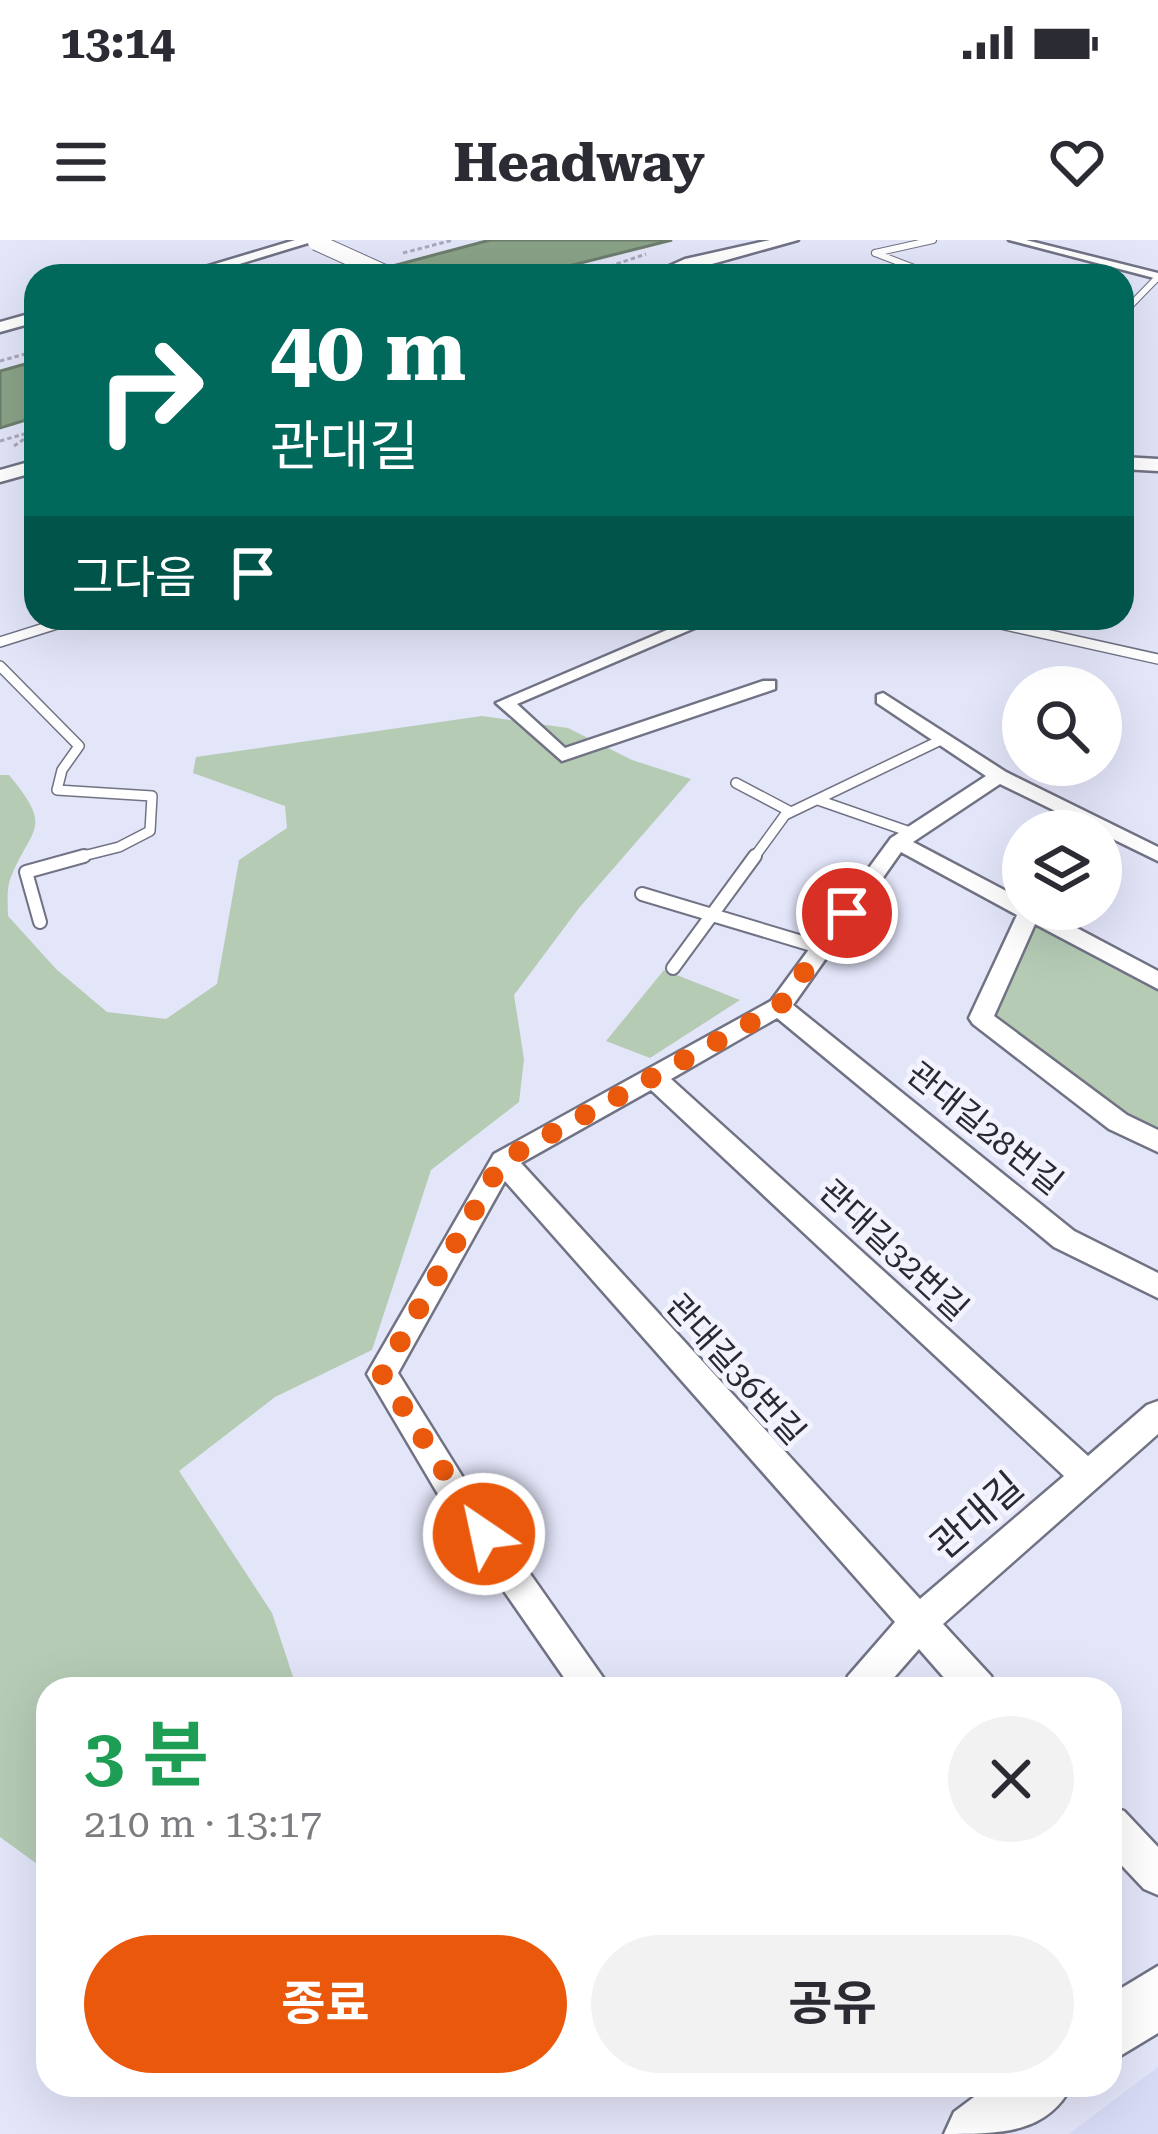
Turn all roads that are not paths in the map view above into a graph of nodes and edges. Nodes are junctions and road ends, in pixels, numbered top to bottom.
1 (791, 240) edge
2 (933, 240) edge
3 (1014, 240) edge
4 (313, 241) edge
5 (1102, 243) dead end
6 (1072, 255) junction
7 (228, 264) edge
8 (365, 264) edge
9 (685, 264) edge
10 (903, 264) edge
11 (1107, 264) edge
12 (1158, 277) edge
13 (1134, 302) edge
14 (38, 630) edge
15 (672, 630) edge
16 (1028, 630) edge
17 (0, 642) edge
18 (1158, 659) edge
19 (0, 666) edge
20 (769, 685) dead end
21 (883, 698) dead end
22 (943, 739) junction
23 (999, 776) junction
24 (736, 783) dead end
25 (818, 800) junction
26 (791, 812) junction
27 (906, 838) junction
28 (1158, 856) edge
29 (643, 894) dead end
30 (1002, 896) edge
31 (711, 916) junction
32 (40, 922) dead end
33 (1021, 930) edge
34 (1063, 930) edge
35 (821, 948) junction
36 (673, 968) dead end
37 (1158, 981) edge
38 (779, 1007) junction
39 (653, 1077) junction
40 (1158, 1142) edge
41 (502, 1161) junction
42 (1158, 1286) edge
43 (1158, 1415) edge
44 (1087, 1476) junction
45 (916, 1625) junction
46 (585, 1677) edge
47 (871, 1677) edge
48 (966, 1677) edge
49 (1122, 1838) edge
50 (1158, 1875) edge
51 (1158, 1996) edge
52 (1122, 2023) edge
53 (1024, 2097) edge
54 (976, 2134) edge

1 - 9 street
2 - 10 lane
3 - 6 street
4 - 7 street
4 - 8 street, bridge
5 - 6 street
6 - 11 street
12 - 13 lane
14 - 17 lane
15 - 20 street
16 - 18 lane
19 - 32 lane
21 - 22 street
22 - 23 street
22 - 25 lane
23 - 27 street
23 - 28 street
24 - 26 lane
25 - 26 lane
25 - 27 lane
26 - 31 lane
27 - 30 street
27 - 35 street
29 - 31 lane
31 - 35 lane
31 - 36 lane
33 - 40 street
34 - 37 street
35 - 38 street
38 - 39 street
38 - 42 street, 관대길28번길
39 - 41 street
39 - 44 street, 관대길32번길
41 - 45 street, 관대길36번길
41 - 46 street
43 - 44 street, 관대길
44 - 45 street, 관대길
45 - 47 street, 관대길
45 - 48 street, 관대길36번길
49 - 50 street
51 - 52 street
53 - 54 street

